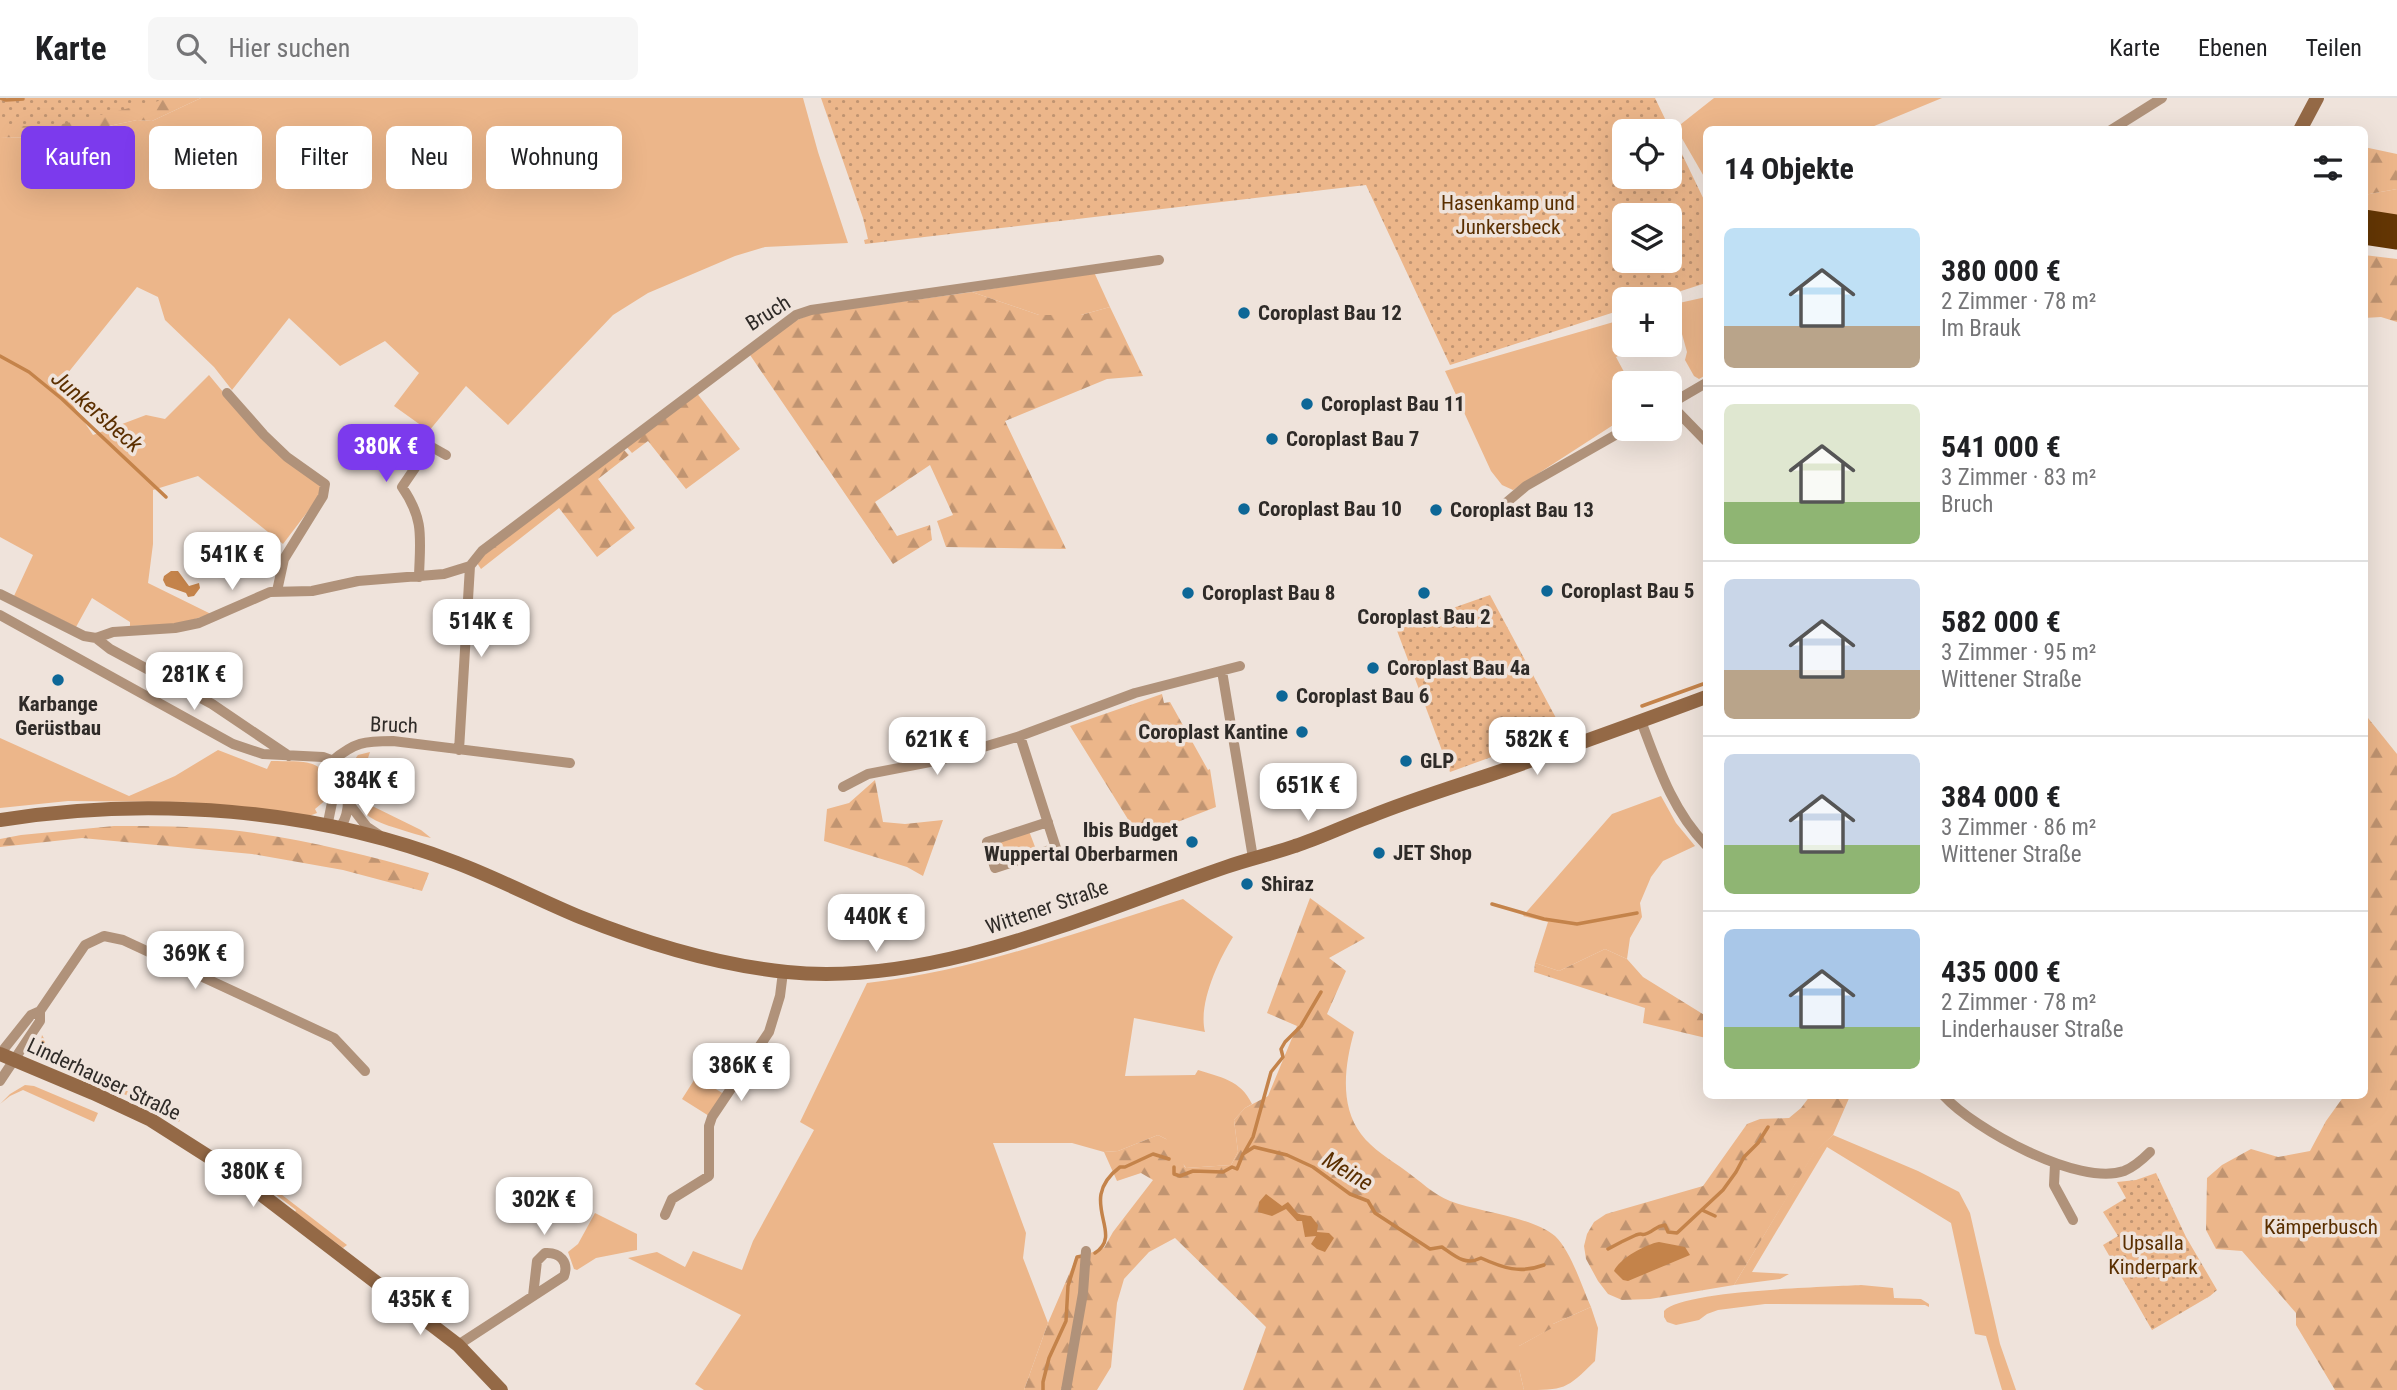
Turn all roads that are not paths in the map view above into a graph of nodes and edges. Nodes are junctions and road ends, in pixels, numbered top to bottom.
1 (2161, 98) edge
2 (2317, 98) edge
3 (2116, 126) edge
4 (2302, 126) edge
5 (2368, 220) edge
6 (2397, 224) edge
7 (2368, 236) edge
8 (2397, 240) edge
9 (1159, 260) dead end
10 (1703, 385) edge
11 (227, 393) dead end
12 (1682, 397) edge
13 (1682, 416) edge
14 (1612, 437) edge
15 (1703, 438) edge
16 (446, 455) dead end
17 (1507, 502) dead end
18 (470, 566) junction
19 (419, 577) junction
20 (277, 591) junction
21 (0, 594) edge
22 (0, 615) edge
23 (96, 638) junction
24 (1240, 666) dead end
25 (1222, 671) junction
26 (1703, 698) edge
27 (1641, 721) junction
28 (1020, 736) junction
29 (459, 750) junction
30 (289, 756) junction
31 (332, 761) junction
32 (570, 763) dead end
33 (843, 787) dead end
34 (347, 800) junction
35 (0, 820) edge
36 (1048, 822) junction
37 (330, 828) junction
38 (390, 842) junction
39 (1703, 842) edge
40 (1253, 858) junction
41 (783, 972) junction
42 (40, 1010) junction
43 (0, 1054) edge
44 (15, 1059) junction
45 (365, 1071) dead end
46 (0, 1081) edge
47 (1947, 1099) edge
48 (2150, 1152) dead end
49 (2055, 1164) junction
50 (665, 1215) dead end
51 (2073, 1220) dead end
52 (1086, 1251) dead end
53 (533, 1296) dead end
54 (458, 1345) junction
55 (501, 1390) edge
56 (1066, 1390) edge

1 - 3 street
2 - 4 main road
5 - 6 highway
7 - 8 highway
9 - 18 street, Bruch
10 - 12 street
11 - 20 street
13 - 15 street
14 - 17 street
16 - 19 street
18 - 19 street
18 - 29 street
19 - 20 street
20 - 23 street
21 - 23 street
22 - 30 street
23 - 30 street
24 - 25 street
25 - 28 street
25 - 40 street
26 - 27 main road, Wittener Straße
27 - 39 street
27 - 40 main road, Wittener Straße
28 - 33 street
28 - 36 street
29 - 31 street, Bruch
29 - 32 street, Bruch
30 - 31 street
31 - 34 street, Wittener Straße
31 - 37 street
34 - 37 street
34 - 38 street, Wittener Straße
35 - 37 main road, Wittener Straße
36 - 36 street
37 - 38 main road, Wittener Straße
38 - 41 main road, Wittener Straße
40 - 41 main road, Wittener Straße
41 - 50 street
42 - 43 street
42 - 44 street
42 - 45 street
43 - 44 main road, Linderhauser Straße
44 - 46 street
44 - 54 main road, Linderhauser Straße
47 - 49 street
48 - 49 street
49 - 51 street
52 - 56 street
53 - 54 street
54 - 55 main road, Linderhauser Straße

